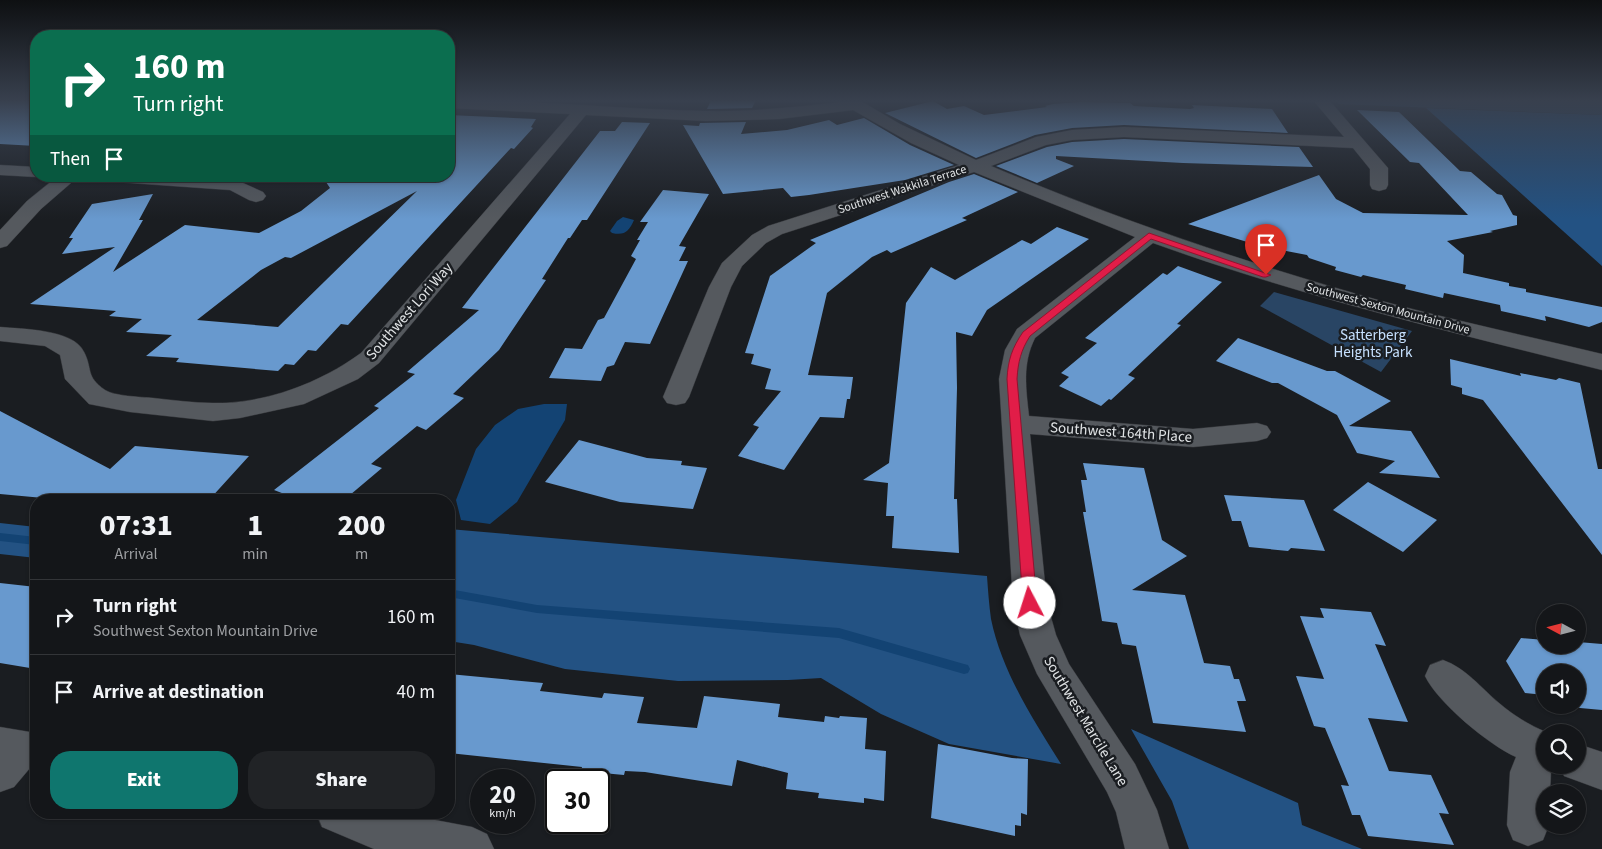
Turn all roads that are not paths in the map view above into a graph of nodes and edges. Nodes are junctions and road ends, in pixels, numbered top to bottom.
1 (557, 140) edge
2 (915, 140) edge
3 (1051, 140) edge
4 (1285, 140) edge
5 (1354, 140) edge
6 (1357, 143) junction
7 (975, 166) junction
8 (0, 170) edge
9 (30, 172) edge
10 (63, 182) edge
11 (181, 182) edge
12 (1379, 185) dead end
13 (256, 196) dead end
14 (1149, 236) junction
15 (0, 242) edge
16 (0, 334) edge
17 (1602, 362) edge
18 (676, 397) dead end
19 (1015, 424) junction
20 (1257, 432) dead end
21 (1443, 676) dead end
22 (1536, 748) edge
23 (1536, 760) edge
24 (1586, 766) edge
25 (1602, 771) edge
26 (349, 819) edge
27 (1528, 825) dead end
28 (472, 849) edge
29 (1147, 849) edge

1 - 16 street, Southwest Lori Way
2 - 7 street, Southwest Sexton Mountain Drive
3 - 7 street, Southwest Wakkila Terrace
4 - 6 street, Southwest Wakkila Terrace
5 - 6 street
6 - 12 street
7 - 14 street, Southwest Sexton Mountain Drive
7 - 18 street, Southwest Wakkila Terrace
8 - 9 street
10 - 15 street
11 - 13 street
14 - 17 street, Southwest Sexton Mountain Drive
14 - 19 street, Southwest Marcile Lane
19 - 20 street, Southwest 164th Place
19 - 29 street, Southwest Marcile Lane
21 - 22 street
23 - 27 street
24 - 25 street
26 - 28 street

